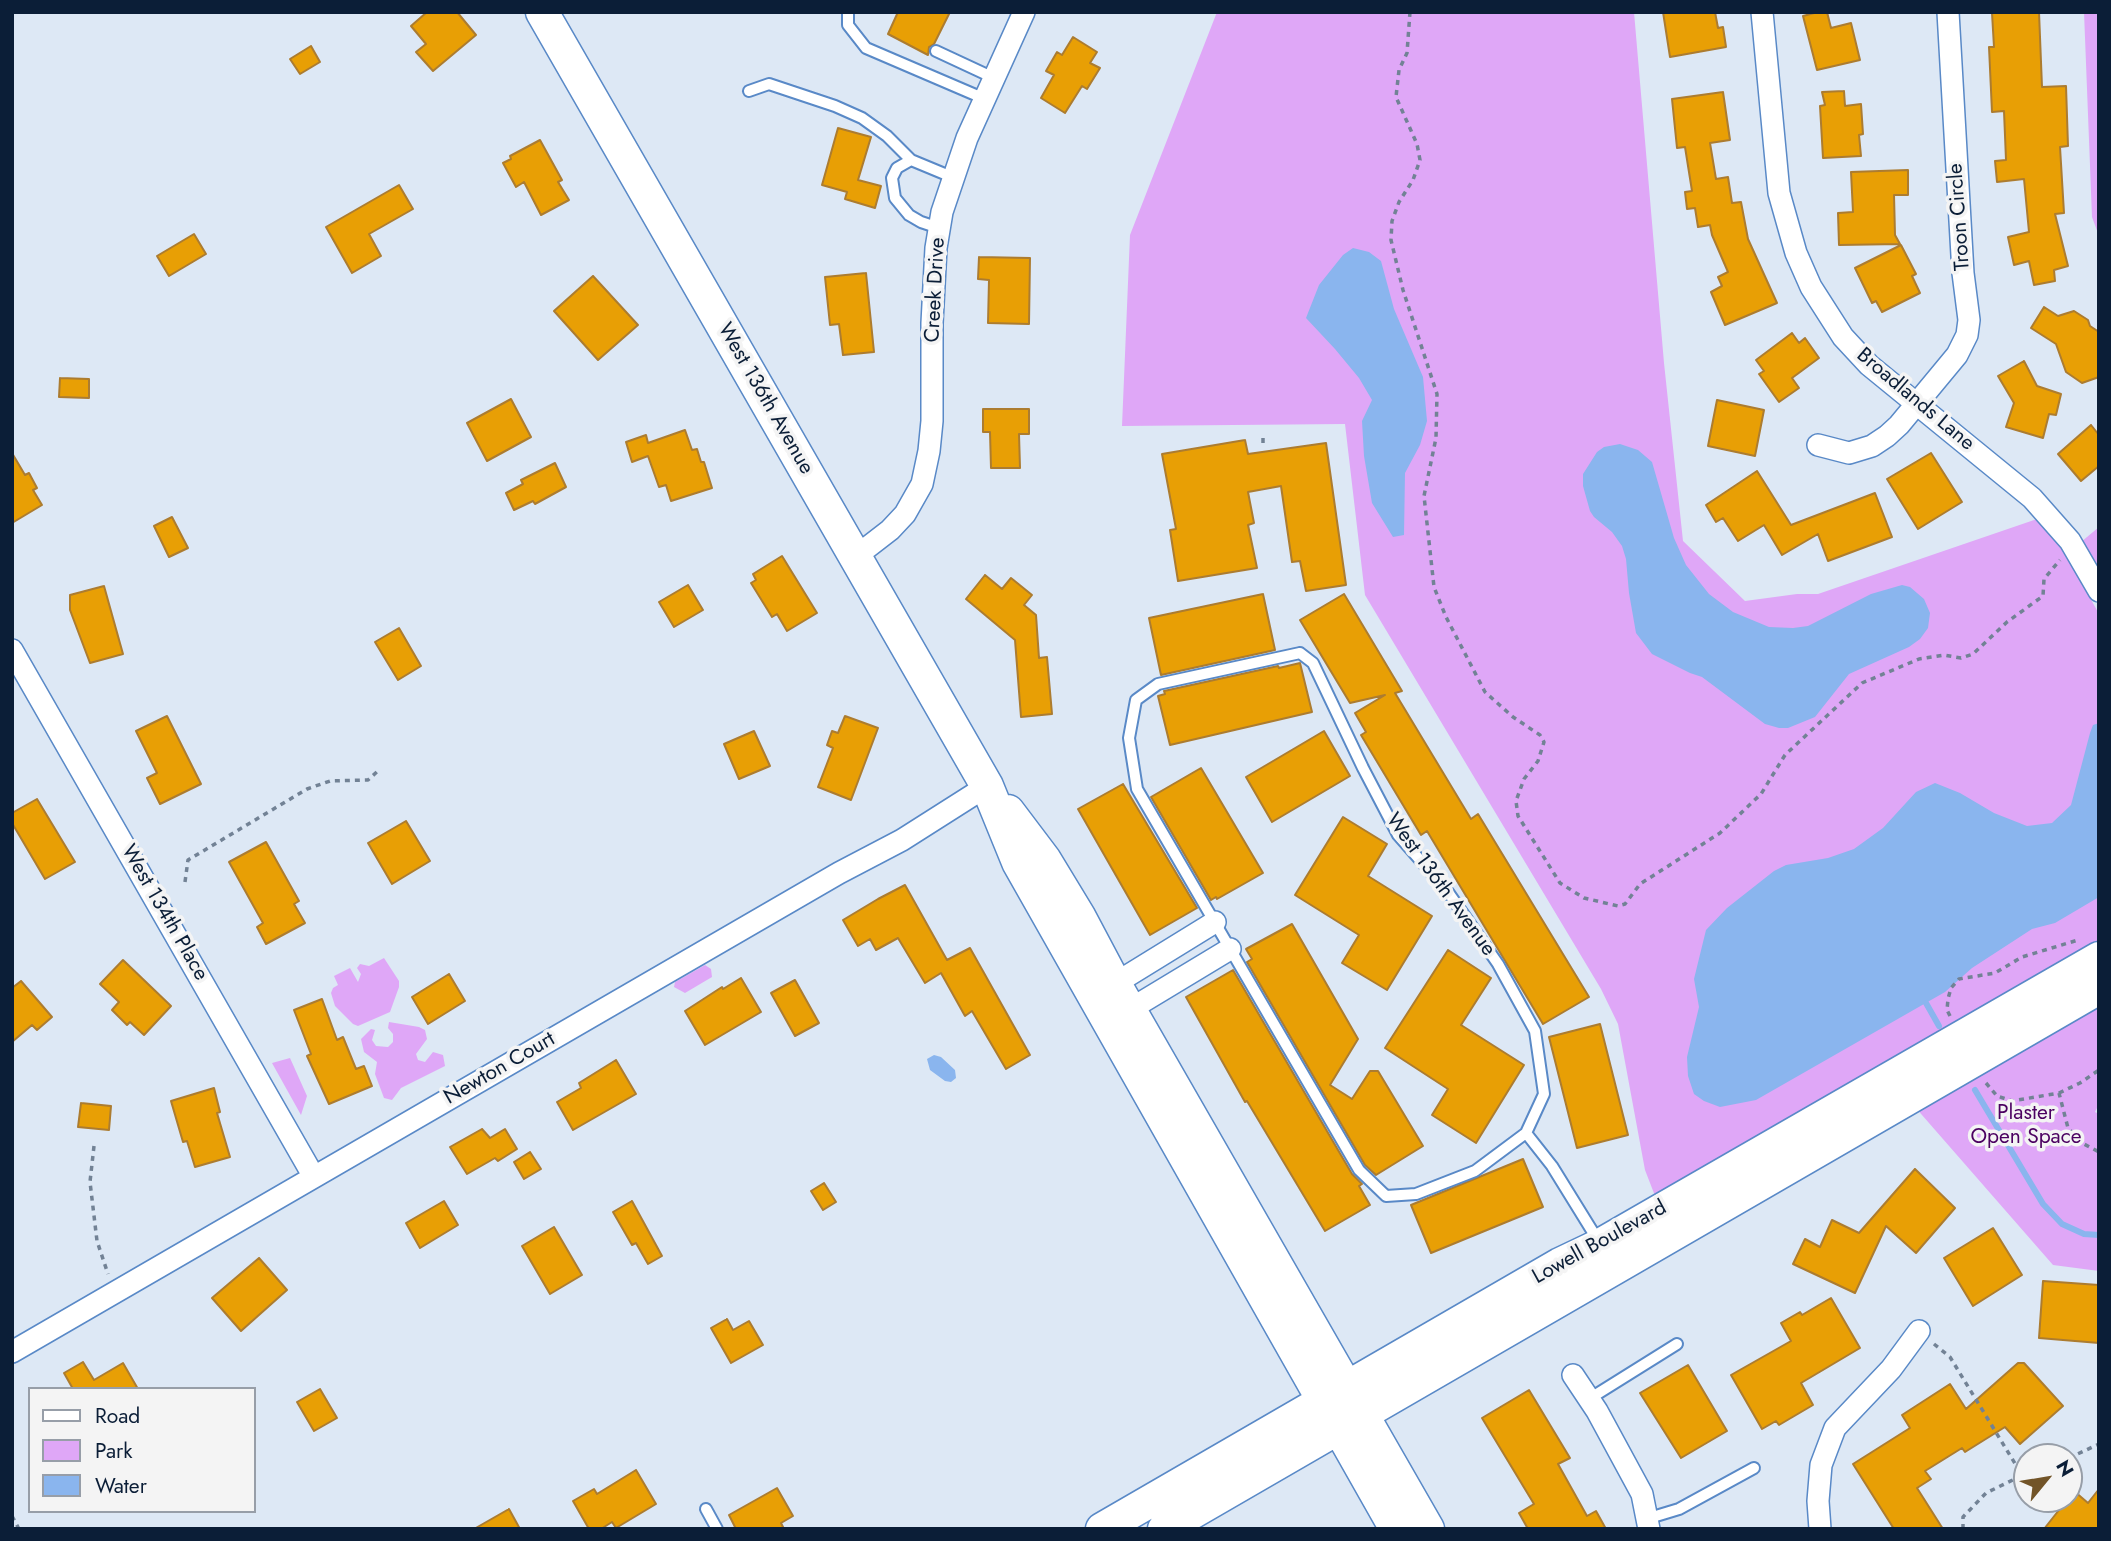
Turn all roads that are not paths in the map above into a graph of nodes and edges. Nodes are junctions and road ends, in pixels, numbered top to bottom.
1 (542, 12) edge
2 (848, 12) edge
3 (1024, 12) edge
4 (1762, 12) edge
5 (1948, 12) edge
6 (936, 51) dead end
7 (994, 78) junction
8 (748, 91) dead end
9 (985, 99) junction
10 (911, 160) junction
11 (952, 177) junction
12 (939, 228) junction
13 (1917, 405) junction
14 (1818, 444) dead end
15 (853, 552) junction
16 (2099, 591) edge
17 (12, 650) edge
18 (988, 786) junction
19 (1215, 922) junction
20 (2090, 948) edge
21 (1230, 949) junction
22 (2099, 988) edge
23 (1112, 1003) junction
24 (1527, 1133) junction
25 (314, 1177) junction
26 (1600, 1245) junction
27 (1919, 1331) road end
28 (1677, 1343) dead end
29 (12, 1352) edge
30 (1573, 1374) dead end
31 (1589, 1399) junction
32 (1343, 1408) junction
33 (1754, 1468) dead end
34 (706, 1509) dead end
35 (1648, 1524) edge
36 (717, 1529) edge
37 (1102, 1529) edge
38 (1164, 1529) edge
39 (1396, 1529) edge
40 (1428, 1529) edge
41 (1820, 1529) edge

1 - 15 main road, West 136th Avenue
2 - 9 lane
3 - 7 street, Creek Drive
4 - 13 street, Broadlands Lane
5 - 13 street, Troon Circle
6 - 7 lane
7 - 9 street, Creek Drive
8 - 10 lane
9 - 11 street, Creek Drive
10 - 11 lane
10 - 12 lane
11 - 12 street, Creek Drive
12 - 15 street, Creek Drive
13 - 14 street, Troon Circle
13 - 16 street, Broadlands Lane
15 - 18 main road, West 136th Avenue
17 - 25 street, West 134th Place
18 - 23 main road, West 136th Avenue
18 - 25 street, Newton Court
19 - 21 lane, West 136th Avenue
19 - 23 street
19 - 24 lane, West 136th Avenue
20 - 26 main road, Lowell Boulevard
21 - 23 street
21 - 24 lane, West 136th Avenue
22 - 32 main road, Lowell Boulevard
23 - 32 main road, West 136th Avenue
24 - 26 lane
25 - 29 street, Newton Court
26 - 32 main road, Lowell Boulevard
27 - 41 street
28 - 31 lane
30 - 31 street
31 - 35 street
32 - 37 main road, Lowell Boulevard
32 - 38 main road, Lowell Boulevard
32 - 39 main road, West 136th Avenue
32 - 40 main road, West 136th Avenue
33 - 35 lane
34 - 36 lane

